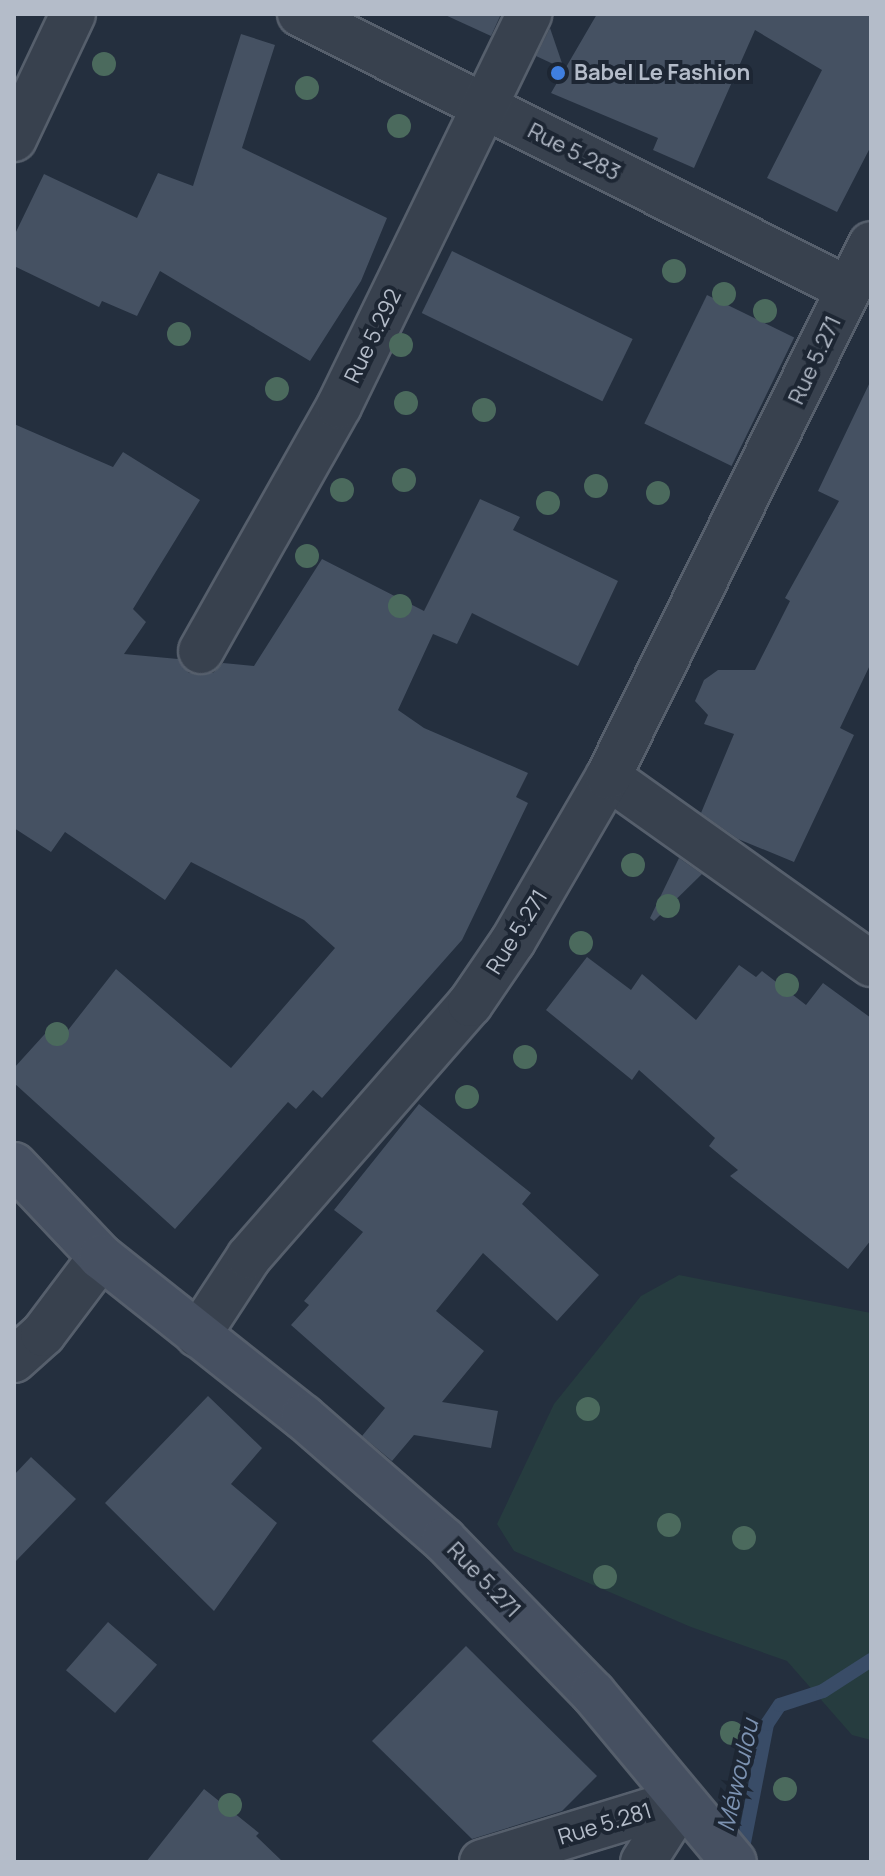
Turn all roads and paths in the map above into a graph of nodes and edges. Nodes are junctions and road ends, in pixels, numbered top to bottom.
1 (73, 14) edge
2 (300, 14) edge
3 (529, 14) edge
4 (484, 106) junction
5 (14, 139) edge
6 (871, 244) edge
7 (848, 289) junction
8 (201, 651) dead end
9 (608, 777) junction
10 (871, 964) edge
11 (14, 1165) edge
12 (101, 1257) junction
13 (198, 1335) junction
14 (14, 1360) edge
15 (682, 1801) junction
16 (482, 1862) edge
17 (643, 1862) edge
18 (734, 1862) edge

1 - 5 street
2 - 4 street, Rue 5.283
3 - 4 street, Rue 5.292
4 - 7 street, Rue 5.283
4 - 8 street, Rue 5.292
6 - 7 street, Rue 5.271
7 - 9 street, Rue 5.271
9 - 10 street
9 - 13 street, Rue 5.271
11 - 12 street, Rue 5.271
12 - 13 street, Rue 5.271
12 - 14 street
13 - 15 street, Rue 5.271
15 - 16 street, Rue 5.281
15 - 17 street
15 - 18 street, Rue 5.271

